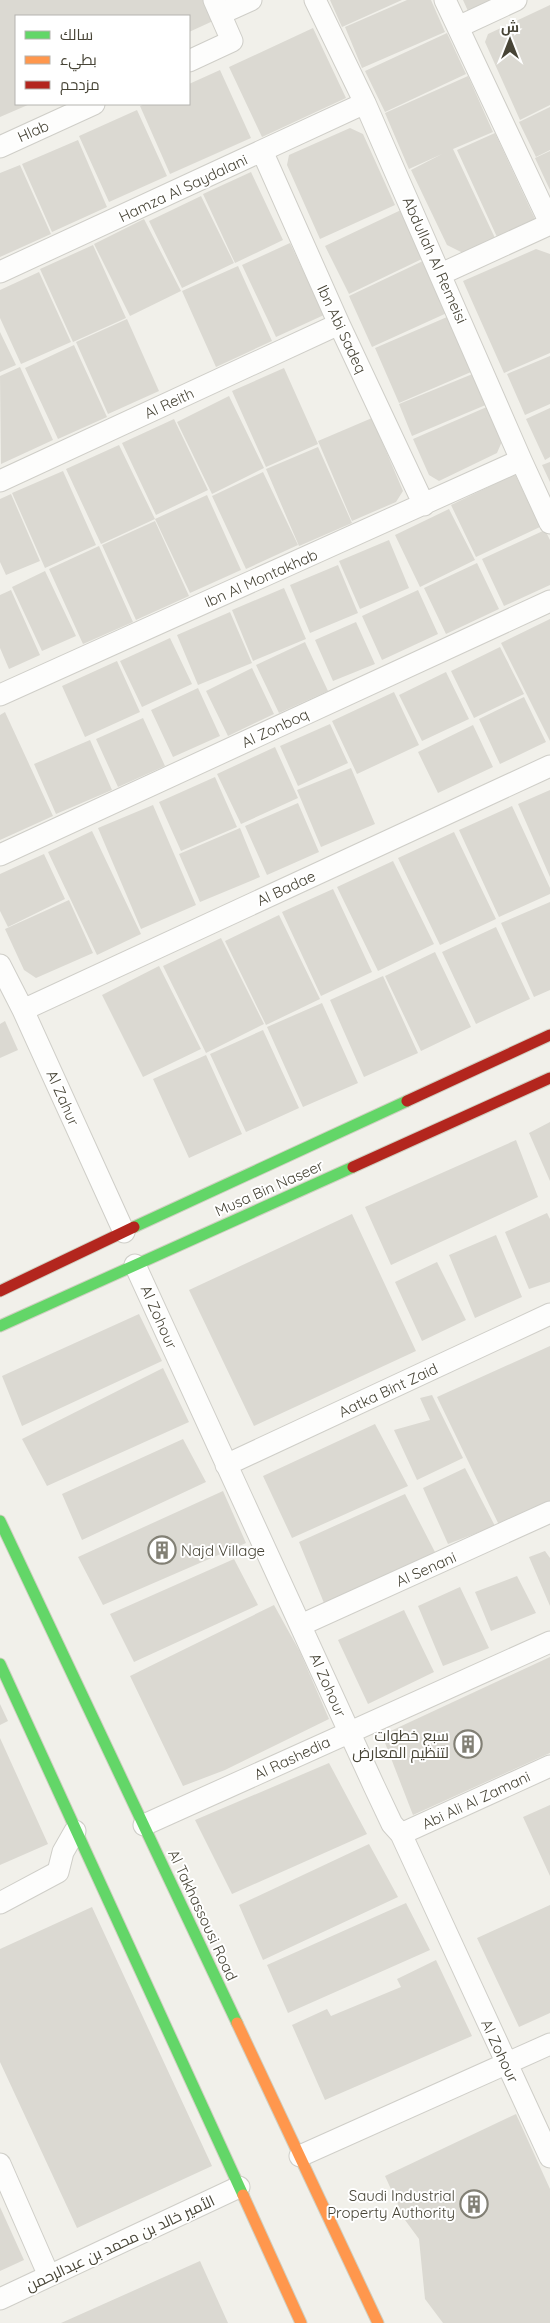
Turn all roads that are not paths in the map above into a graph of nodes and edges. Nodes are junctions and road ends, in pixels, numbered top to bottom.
1 (251, 0) edge
2 (315, 0) edge
3 (445, 0) edge
4 (516, 0) edge
5 (217, 7) edge
6 (458, 26) junction
7 (190, 61) edge
8 (365, 103) junction
9 (92, 105) edge
10 (0, 147) edge
11 (262, 151) junction
12 (550, 223) edge
13 (0, 272) edge
14 (441, 274) junction
15 (339, 324) junction
16 (521, 460) junction
17 (0, 481) edge
18 (424, 505) junction
19 (550, 523) edge
20 (550, 601) edge
21 (0, 695) edge
22 (550, 766) edge
23 (0, 856) edge
24 (0, 965) edge
25 (23, 1010) junction
26 (550, 1035) edge
27 (550, 1078) edge
28 (124, 1232) junction
29 (135, 1265) junction
30 (0, 1291) edge
31 (550, 1314) edge
32 (0, 1326) edge
33 (226, 1465) junction
34 (550, 1512) edge
35 (0, 1521) edge
36 (301, 1625) junction
37 (550, 1642) edge
38 (0, 1664) edge
39 (349, 1732) junction
40 (550, 1766) edge
41 (144, 1825) junction
42 (75, 1831) junction
43 (401, 1834) junction
44 (0, 1903) edge
45 (550, 2044) edge
46 (506, 2064) junction
47 (300, 2156) junction
48 (550, 2157) edge
49 (0, 2164) edge
50 (239, 2187) junction
51 (49, 2276) junction
52 (0, 2299) edge
53 (301, 2323) edge
54 (378, 2323) edge

1 - 5 street
2 - 8 street, Abdullah Al Remeisi
3 - 6 street
4 - 6 street
5 - 7 street
6 - 12 street
8 - 11 street, Hamza Al Saydalani
8 - 14 street, Abdullah Al Remeisi
9 - 10 street, Hlab
11 - 13 street, Hamza Al Saydalani
11 - 15 street, Ibn Abi Sadeq
12 - 14 street
14 - 16 street, Abdullah Al Remeisi
15 - 17 street, Al Reith
15 - 18 street, Ibn Abi Sadeq
16 - 18 street, Ibn Al Montakhab
16 - 19 street, Abdullah Al Remeisi
18 - 21 street, Ibn Al Montakhab
20 - 23 street, Al Zonboq
22 - 25 street, Al Badae
24 - 25 street, Al Zahur
25 - 28 street, Al Zahur
26 - 28 main road
27 - 29 main road, Musa Bin Naseer
28 - 30 main road
29 - 32 main road, Musa Bin Naseer
29 - 33 street, Al Zohour
31 - 33 street, Aatka Bint Zaid
33 - 36 street, Al Zohour
34 - 36 street, Al Senani
35 - 41 main road, Al Takhassousi Road
36 - 39 street, Al Zohour
37 - 39 street, Al Rashedia
38 - 42 main road
39 - 41 street, Al Rashedia
39 - 43 street, Al Zohour
40 - 43 street, Abi Ali Al Zamani
41 - 47 main road, Al Takhassousi Road
42 - 44 street
42 - 50 main road
43 - 46 street, Al Zohour
45 - 46 street
46 - 47 street
46 - 48 street, Al Zohour
47 - 54 main road, Al Takhassousi Road
49 - 51 street
50 - 51 street, الأمير خالد بن محمد بن عبدالرحمن
50 - 53 main road
51 - 52 street, الأمير خالد بن محمد بن عبدالرحمن

